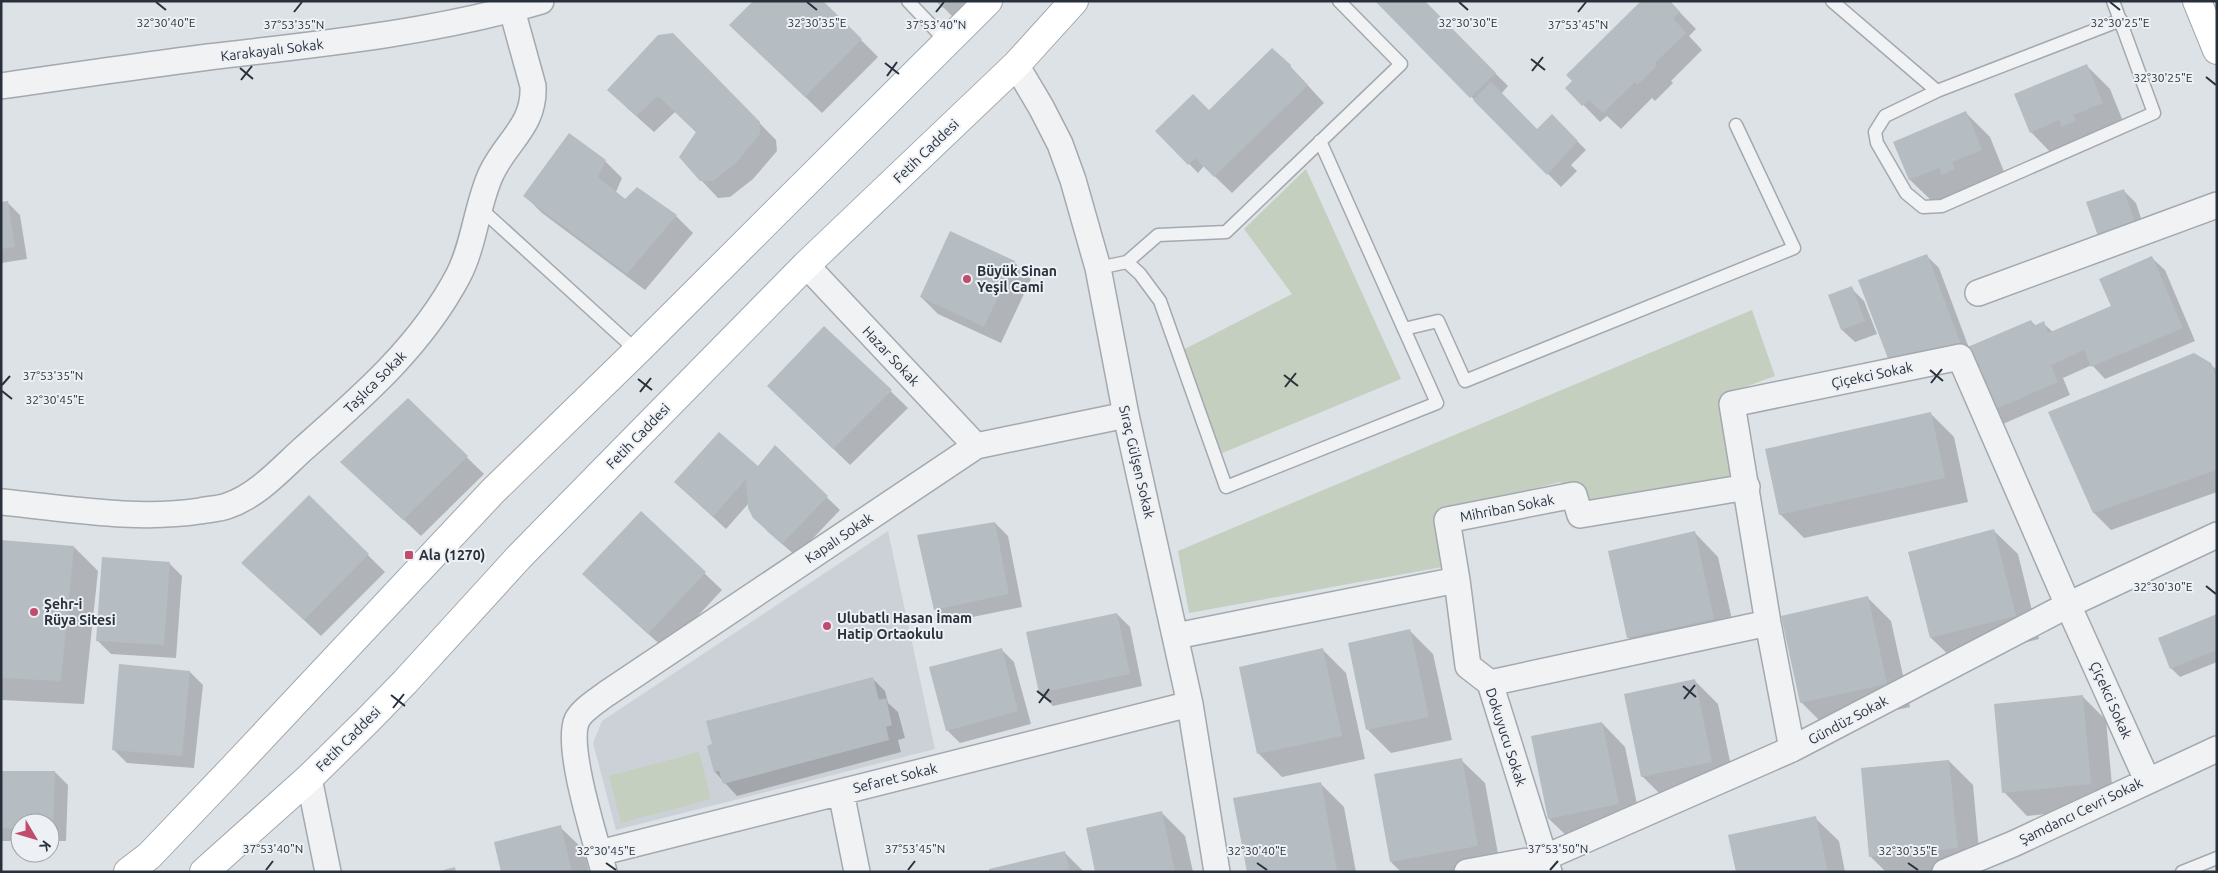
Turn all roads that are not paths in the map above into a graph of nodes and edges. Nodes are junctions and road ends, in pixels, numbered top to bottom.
1 (541, 1) edge
2 (908, 1) edge
3 (988, 1) edge
4 (1074, 1) edge
5 (1339, 1) edge
6 (1832, 1) edge
7 (2113, 1) edge
8 (2197, 1) edge
9 (505, 8) edge
10 (2121, 20) junction
11 (947, 42) junction
12 (2217, 50) edge
13 (1016, 65) junction
14 (1, 86) edge
15 (1937, 91) junction
16 (1736, 124) dead end
17 (1320, 141) junction
18 (2217, 205) edge
19 (480, 208) junction
20 (1127, 262) junction
21 (806, 265) junction
22 (1098, 268) junction
23 (1978, 293) dead end
24 (1404, 329) junction
25 (636, 351) junction
26 (1126, 415) junction
27 (976, 446) junction
28 (1747, 487) junction
29 (1, 502) edge
30 (2217, 535) edge
31 (1457, 580) junction
32 (2068, 605) junction
33 (1768, 623) junction
34 (1176, 636) junction
35 (1490, 683) junction
36 (1190, 704) junction
37 (1792, 749) junction
38 (2217, 749) edge
39 (309, 778) junction
40 (2147, 780) junction
41 (840, 792) junction
42 (2217, 858) edge
43 (602, 862) edge
44 (1546, 865) edge
45 (128, 872) edge
46 (204, 872) edge
47 (328, 872) edge
48 (857, 872) edge
49 (1217, 872) edge
50 (1467, 872) edge
51 (1945, 872) edge
52 (2182, 872) edge

1 - 9 street, Karakayalı Sokak
2 - 11 lane
3 - 11 main road
4 - 13 main road, Fetih Caddesi
5 - 17 lane
6 - 15 lane
7 - 10 lane
8 - 12 main road
9 - 14 street, Karakayalı Sokak
9 - 19 street, Taşlıca Sokak
10 - 15 lane
10 - 15 lane
11 - 25 main road
13 - 21 main road, Fetih Caddesi
13 - 22 street, Sıraç Gülşen Sokak
16 - 24 lane
17 - 20 lane
17 - 24 lane
18 - 23 street
19 - 25 lane
19 - 29 street, Taşlıca Sokak
20 - 22 lane
20 - 24 lane
21 - 27 street, Hazar Sokak
21 - 39 main road, Fetih Caddesi
22 - 26 street, Sıraç Gülşen Sokak
25 - 45 main road
26 - 27 street, Kapalı Sokak
26 - 34 street, Sıraç Gülşen Sokak
27 - 43 street, Kapalı Sokak
28 - 31 street, Mihriban Sokak
28 - 32 street, Çiçekci Sokak
28 - 33 street, Çiçekci Sokak
30 - 32 street, Gündüz Sokak
31 - 34 street
31 - 35 street, Dokuyucu Sokak
32 - 37 street, Gündüz Sokak
32 - 40 street, Çiçekci Sokak
33 - 35 street
33 - 37 street, Çiçekci Sokak
34 - 36 street, Sıraç Gülşen Sokak
35 - 44 street, Dokuyucu Sokak
36 - 41 street, Sefaret Sokak
36 - 49 street, Sıraç Gülşen Sokak
37 - 44 street, Gündüz Sokak
38 - 40 street, Şamdancı Cevri Sokak
39 - 46 main road, Fetih Caddesi
39 - 47 street
40 - 51 street, Şamdancı Cevri Sokak
41 - 43 street, Sefaret Sokak
41 - 48 street
42 - 52 lane
44 - 50 street, Gündüz Sokak

